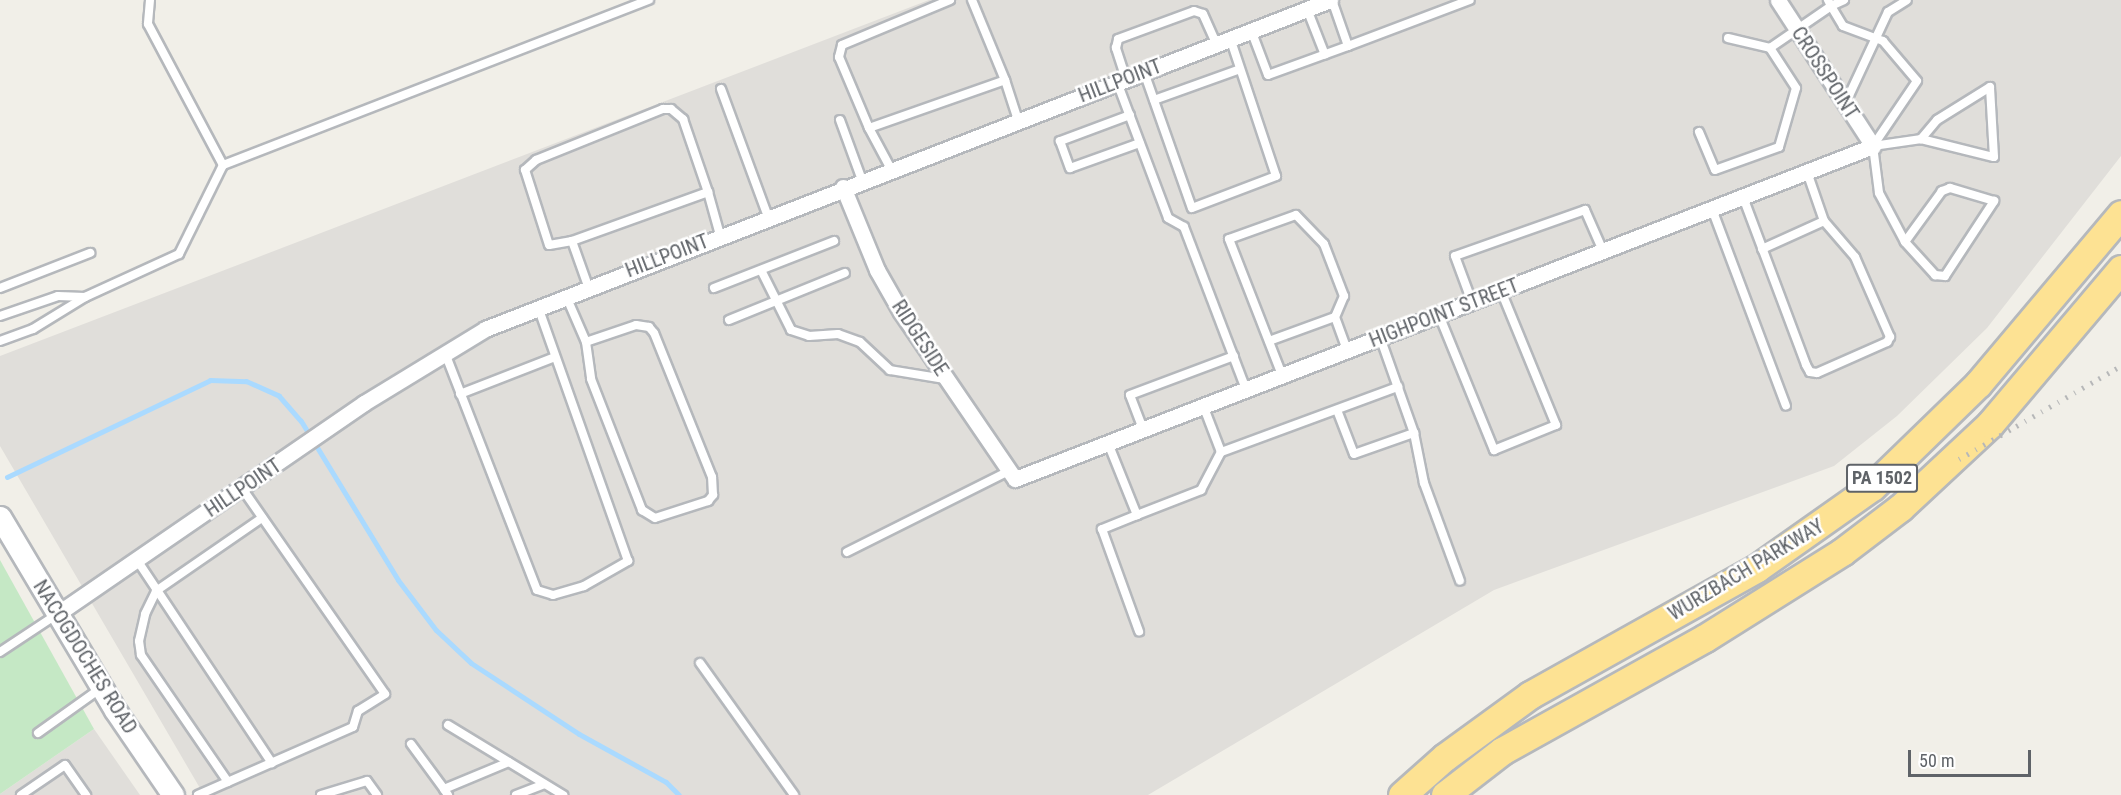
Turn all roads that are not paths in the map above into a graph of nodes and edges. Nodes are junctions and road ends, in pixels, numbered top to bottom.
1 (150, 0) edge
2 (649, 0) edge
3 (950, 0) edge
4 (972, 0) edge
5 (1331, 0) edge
6 (1470, 0) edge
7 (1778, 0) edge
8 (1844, 0) edge
9 (1906, 0) edge
10 (1829, 3) edge
11 (1307, 9) junction
12 (1251, 30) junction
13 (1797, 30) junction
14 (1874, 37) junction
15 (1728, 38) dead end
16 (1223, 41) junction
17 (1348, 46) junction
18 (1770, 48) junction
19 (1325, 55) junction
20 (1240, 69) junction
21 (1144, 72) junction
22 (1005, 80) junction
23 (1122, 81) junction
24 (721, 90) dead end
25 (1154, 100) junction
26 (1845, 104) junction
27 (1130, 115) junction
28 (840, 120) dead end
29 (1018, 120) junction
30 (869, 128) junction
31 (1699, 132) dead end
32 (1921, 139) junction
33 (1140, 143) junction
34 (1873, 147) junction
35 (223, 165) junction
36 (891, 169) junction
37 (1807, 172) junction
38 (862, 180) junction
39 (843, 187) junction
40 (708, 192) junction
41 (1743, 197) junction
42 (1712, 209) junction
43 (2121, 214) edge
44 (768, 216) junction
45 (1824, 221) junction
46 (720, 235) junction
47 (572, 241) junction
48 (834, 241) dead end
49 (1905, 242) junction
50 (1762, 249) junction
51 (1603, 251) junction
52 (90, 253) dead end
53 (2121, 269) edge
54 (761, 270) junction
55 (845, 273) dead end
56 (588, 286) junction
57 (0, 288) edge
58 (714, 288) dead end
59 (1500, 291) junction
60 (566, 295) junction
61 (85, 297) junction
62 (774, 301) junction
63 (1472, 302) junction
64 (537, 306) junction
65 (1438, 315) junction
66 (0, 316) edge
67 (1335, 317) junction
68 (729, 320) dead end
69 (1380, 338) junction
70 (0, 341) edge
71 (1269, 341) junction
72 (586, 342) junction
73 (1347, 350) junction
74 (444, 352) junction
75 (1234, 356) junction
76 (555, 357) junction
77 (1282, 375) junction
78 (947, 380) junction
79 (1398, 387) junction
80 (1246, 389) junction
81 (460, 394) junction
82 (1203, 405) junction
83 (1786, 406) dead end
84 (1337, 410) junction
85 (1143, 429) junction
86 (1414, 433) junction
87 (1108, 442) junction
88 (1221, 452) junction
89 (1012, 475) junction
90 (242, 488) junction
91 (1137, 514) junction
92 (0, 517) edge
93 (262, 518) junction
94 (847, 552) dead end
95 (137, 560) junction
96 (1460, 581) dead end
97 (156, 591) junction
98 (57, 614) junction
99 (1139, 631) dead end
100 (0, 652) edge
101 (700, 663) dead end
102 (102, 687) junction
103 (1552, 722) junction
104 (448, 725) dead end
105 (38, 733) dead end
106 (411, 744) dead end
107 (1445, 757) junction
108 (509, 762) junction
109 (272, 763) junction
110 (228, 782) junction
111 (544, 784) junction
112 (446, 792) edge
113 (21, 795) edge
114 (86, 795) edge
115 (173, 795) edge
116 (198, 795) edge
117 (321, 795) edge
118 (377, 795) edge
119 (516, 795) edge
120 (563, 795) edge
121 (794, 795) edge
122 (1386, 795) edge
123 (1402, 795) edge
124 (1445, 795) edge
125 (1474, 795) edge

1 - 35 lane
2 - 35 lane
3 - 30 lane
4 - 22 lane
5 - 11 street, HILLPOINT
5 - 17 lane
6 - 17 lane
7 - 13 street, CROSSPOINT
8 - 10 lane
9 - 14 lane
10 - 13 lane
10 - 14 lane
11 - 12 street, HILLPOINT
11 - 19 lane
12 - 16 street, HILLPOINT
12 - 19 lane
13 - 18 lane
13 - 26 street, CROSSPOINT
14 - 26 lane
14 - 34 lane
15 - 18 lane
16 - 20 lane
16 - 21 street, HILLPOINT
16 - 23 lane
17 - 19 lane
18 - 31 lane
20 - 25 lane
20 - 25 lane
21 - 23 street, HILLPOINT
21 - 25 lane
22 - 29 lane
22 - 30 lane
23 - 27 lane
23 - 29 street, HILLPOINT
24 - 44 lane
26 - 34 street, CROSSPOINT
27 - 33 lane
27 - 33 lane
28 - 38 lane
29 - 36 street, HILLPOINT
30 - 36 lane
32 - 32 lane
32 - 34 lane
33 - 75 lane
34 - 37 street, HIGHPOINT STREET
34 - 49 lane
35 - 61 lane
36 - 38 street, HILLPOINT
37 - 41 street, HIGHPOINT STREET
37 - 45 lane
38 - 39 street, HILLPOINT
39 - 44 street, HILLPOINT
39 - 78 street, RIDGESIDE
40 - 46 lane
40 - 47 lane
40 - 47 lane
41 - 42 street, HIGHPOINT STREET
41 - 50 lane
42 - 51 street, HIGHPOINT STREET
42 - 83 lane
43 - 107 highway, WURZBACH PARKWAY / PA 1502
44 - 46 street, HILLPOINT
45 - 50 lane
45 - 50 lane
46 - 56 street, HILLPOINT
47 - 56 lane
48 - 54 lane
49 - 49 lane
51 - 59 street, HIGHPOINT STREET
51 - 63 lane
52 - 57 lane
53 - 103 highway, WURZBACH PARKWAY / PA 1502
54 - 58 lane
54 - 62 lane
55 - 62 lane
56 - 60 street, HILLPOINT
59 - 63 street, HIGHPOINT STREET
59 - 65 lane
60 - 64 street, HILLPOINT
60 - 72 lane
61 - 66 lane
61 - 70 lane
62 - 68 lane
62 - 78 lane
63 - 65 street, HIGHPOINT STREET
64 - 74 street, HILLPOINT
64 - 76 lane
65 - 69 street, HIGHPOINT STREET
67 - 71 lane
67 - 71 lane
67 - 73 lane
69 - 73 street, HIGHPOINT STREET
69 - 79 lane
71 - 77 lane
72 - 72 lane
73 - 77 street, HIGHPOINT STREET
74 - 81 lane
74 - 90 street, HILLPOINT
75 - 80 lane
75 - 85 lane
76 - 81 lane
76 - 81 lane
77 - 80 street, HIGHPOINT STREET
78 - 89 street, RIDGESIDE
79 - 84 lane
79 - 86 lane
80 - 82 street, HIGHPOINT STREET
82 - 85 street, HIGHPOINT STREET
82 - 88 lane
84 - 86 lane
84 - 88 lane
85 - 87 street, HIGHPOINT STREET
86 - 96 lane
87 - 89 street, HIGHPOINT STREET
87 - 91 lane
88 - 91 lane
89 - 94 lane
90 - 93 lane
90 - 95 street, HILLPOINT
91 - 99 lane
92 - 98 main road, NACOGDOCHES ROAD
93 - 97 lane
93 - 109 lane
95 - 97 lane
95 - 98 street, HILLPOINT
97 - 109 lane
97 - 110 lane
98 - 100 lane
98 - 102 main road, NACOGDOCHES ROAD
101 - 121 lane
102 - 105 lane
102 - 115 main road, NACOGDOCHES ROAD
103 - 124 highway, WURZBACH PARKWAY / PA 1502
103 - 125 highway
104 - 108 lane
106 - 112 lane
107 - 122 highway
107 - 123 highway, WURZBACH PARKWAY / PA 1502
108 - 111 lane
108 - 112 lane
109 - 110 lane
110 - 116 lane
111 - 119 lane
111 - 120 lane
113 - 114 lane
117 - 118 lane

